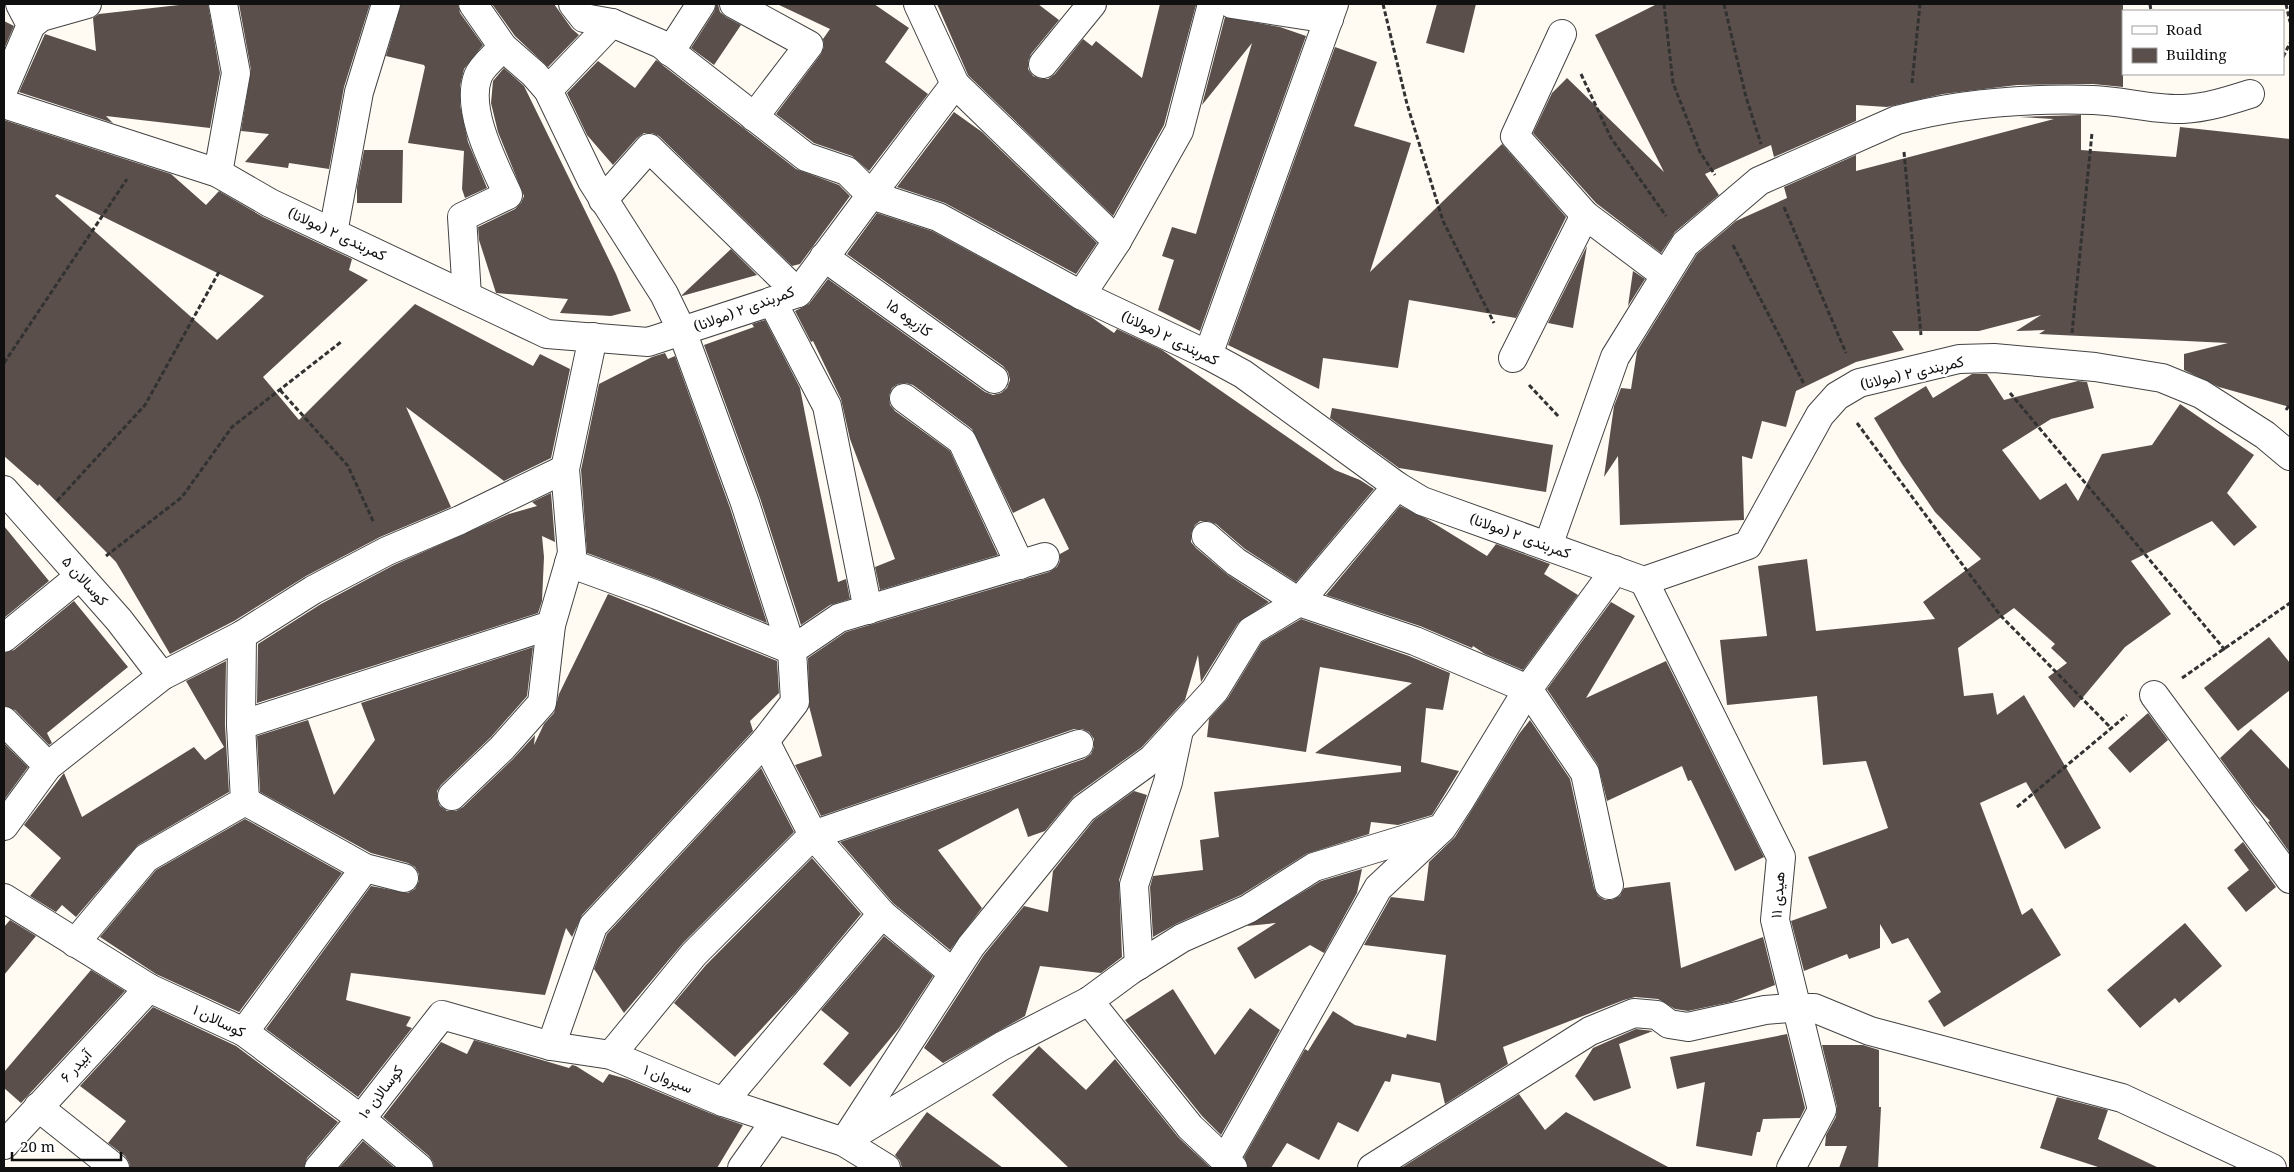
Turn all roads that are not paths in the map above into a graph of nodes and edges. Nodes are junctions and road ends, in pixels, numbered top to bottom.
1 (87, 4) edge
2 (223, 4) edge
3 (386, 4) edge
4 (473, 4) edge
5 (702, 4) edge
6 (734, 4) edge
7 (918, 4) edge
8 (1092, 4) edge
9 (1212, 4) edge
10 (1232, 4) edge
11 (583, 9) edge
12 (1331, 11) edge
13 (25, 14) edge
14 (612, 23) junction
15 (1562, 34) road end
16 (503, 47) junction
17 (670, 52) junction
18 (1043, 64) dead end
19 (955, 84) junction
20 (4, 88) edge
21 (548, 90) junction
22 (2250, 94) dead end
23 (4, 104) edge
24 (754, 117) junction
25 (218, 172) junction
26 (871, 195) junction
27 (603, 200) junction
28 (1584, 215) junction
29 (333, 233) junction
30 (1117, 242) junction
31 (824, 257) junction
32 (1665, 275) junction
33 (467, 296) junction
34 (1081, 296) junction
35 (785, 297) junction
36 (682, 331) junction
37 (593, 337) junction
38 (1208, 355) junction
39 (1513, 358) road end
40 (994, 379) dead end
41 (904, 398) dead end
42 (2290, 456) edge
43 (565, 469) junction
44 (1397, 486) junction
45 (4, 490) edge
46 (1206, 536) dead end
47 (1548, 546) junction
48 (569, 563) junction
49 (1615, 570) junction
50 (80, 576) junction
51 (1644, 581) junction
52 (1299, 602) junction
53 (868, 610) junction
54 (551, 625) junction
55 (242, 635) junction
56 (4, 638) edge
57 (792, 650) junction
58 (162, 676) junction
59 (1528, 689) junction
60 (2154, 695) dead end
61 (4, 721) edge
62 (242, 725) junction
63 (1180, 729) junction
64 (765, 741) junction
65 (1078, 744) dead end
66 (48, 766) junction
67 (452, 796) dead end
68 (245, 801) junction
69 (4, 826) edge
70 (1442, 828) junction
71 (813, 835) junction
72 (365, 868) junction
73 (404, 878) dead end
74 (2290, 879) edge
75 (1609, 885) dead end
76 (4, 898) edge
77 (882, 914) junction
78 (75, 943) junction
79 (1139, 965) junction
80 (953, 973) junction
81 (149, 988) junction
82 (1089, 1000) junction
83 (1796, 1008) junction
84 (442, 1015) joint
85 (244, 1032) junction
86 (552, 1046) junction
87 (611, 1055) junction
88 (723, 1102) junction
89 (361, 1119) junction
90 (776, 1120) junction
91 (17, 1122) edge
92 (844, 1142) junction
93 (1229, 1164) edge
94 (115, 1168) edge
95 (319, 1168) edge
96 (419, 1168) edge
97 (742, 1168) edge
98 (886, 1168) edge
99 (1372, 1168) edge
100 (1790, 1168) edge
101 (2272, 1168) edge

1 - 13 street
2 - 25 street
3 - 29 street
4 - 16 street
5 - 17 street
6 - 24 street
7 - 19 street
8 - 18 street
9 - 30 street
10 - 12 street
11 - 14 street
12 - 38 street
13 - 20 street
14 - 17 street
14 - 21 street
15 - 28 street
16 - 21 street
16 - 33 street
17 - 24 street
19 - 26 street
19 - 30 street
21 - 27 street
22 - 32 street
23 - 25 street, کمربندی ۲ (مولانا)
24 - 26 street
25 - 29 street, کمربندی ۲ (مولانا)
26 - 31 street, کمربندی ۲ (مولانا)
26 - 34 street, کمربندی ۲ (مولانا)
27 - 35 street
27 - 36 street
28 - 32 street
28 - 39 street
29 - 33 street, کمربندی ۲ (مولانا)
30 - 34 street
31 - 35 street, کمربندی ۲ (مولانا)
31 - 40 street, کازیوه ۱۵
32 - 47 street
33 - 37 street, کمربندی ۲ (مولانا)
34 - 38 street, کمربندی ۲ (مولانا)
35 - 36 street, کمربندی ۲ (مولانا)
35 - 53 street
36 - 37 street, کمربندی ۲ (مولانا)
36 - 57 street
37 - 43 street
38 - 44 street, کمربندی ۲ (مولانا)
41 - 53 street
42 - 51 street, کمربندی ۲ (مولانا)
43 - 48 street
43 - 55 street
44 - 47 street, کمربندی ۲ (مولانا)
44 - 52 street
45 - 50 street, کوسالان ۵
46 - 52 street
47 - 49 street, کمربندی ۲ (مولانا)
48 - 54 street
48 - 57 street
49 - 51 street, کمربندی ۲ (مولانا)
49 - 59 street
50 - 56 street
50 - 58 street, کوسالان ۵
51 - 83 street, هیدی ۱۱
52 - 59 street
52 - 63 street
53 - 57 street
54 - 62 street
54 - 67 street
55 - 58 street
55 - 62 street
57 - 64 street
58 - 66 street
59 - 70 street
59 - 75 street
60 - 74 street
61 - 66 street
62 - 68 street
63 - 79 street
63 - 80 street
64 - 71 street
64 - 86 street
65 - 71 street
66 - 69 street
68 - 72 street
68 - 78 street
70 - 79 street
70 - 93 street
71 - 77 street
71 - 87 street
72 - 73 street
72 - 85 street
76 - 78 street, کوسالان ۱
77 - 80 street
77 - 88 street
78 - 81 street, کوسالان ۱
79 - 82 street
80 - 92 street
81 - 85 street, کوسالان ۱
81 - 91 street, آبیدر ۶
82 - 92 street
82 - 93 street
83 - 99 street
83 - 100 street, هیدی ۱۱
83 - 101 street
84 - 86 street, سیروان ۱
84 - 89 street, کوسالان ۱۰
85 - 89 street, کوسالان ۱
86 - 87 street, سیروان ۱
87 - 88 street, سیروان ۱
88 - 90 street, سیروان ۱
89 - 95 street, کوسالان ۱۰
89 - 96 street, کوسالان ۱
90 - 92 street, سیروان ۱
90 - 97 street
91 - 94 street
92 - 98 street, سیروان ۱

